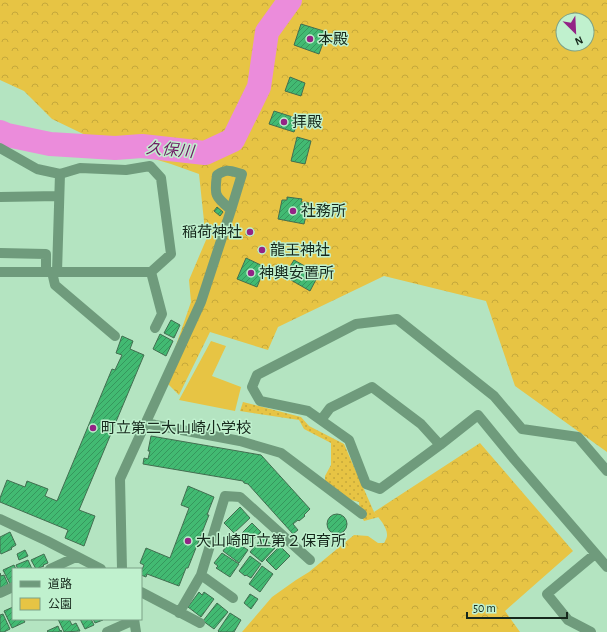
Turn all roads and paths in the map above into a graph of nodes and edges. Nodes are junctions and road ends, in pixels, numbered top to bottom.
1 (0, 148) edge
2 (60, 174) junction
3 (0, 196) edge
4 (59, 196) junction
5 (231, 210) dead end
6 (0, 253) edge
7 (0, 272) edge
8 (52, 272) junction
9 (151, 272) junction
10 (155, 328) dead end
11 (116, 336) dead end
12 (321, 420) junction
13 (146, 422) junction
14 (440, 445) junction
15 (607, 471) edge
16 (362, 514) dead end
17 (0, 519) edge
18 (595, 554) junction
19 (76, 557) junction
20 (310, 560) dead end
21 (607, 567) edge
22 (52, 568) edge
23 (99, 568) edge
24 (122, 568) edge
25 (201, 575) junction
26 (12, 587) edge
27 (0, 593) edge
28 (142, 593) edge
29 (233, 598) dead end
30 (179, 613) junction
31 (132, 620) edge
32 (134, 620) edge
33 (200, 624) dead end
34 (107, 632) edge
35 (136, 632) edge
36 (591, 632) edge

1 - 2 street
2 - 4 street
2 - 9 street
3 - 4 street
4 - 8 street
5 - 13 street
6 - 8 street
7 - 8 street
8 - 9 street
8 - 11 street
9 - 10 street
12 - 14 street
12 - 14 street
12 - 15 street
13 - 16 street
13 - 24 street
14 - 18 street
17 - 19 street
18 - 21 street
18 - 36 street
19 - 22 street
19 - 23 street
20 - 25 street
25 - 29 street
25 - 30 street
26 - 27 street
28 - 30 street
30 - 33 street
31 - 34 street
32 - 35 street

